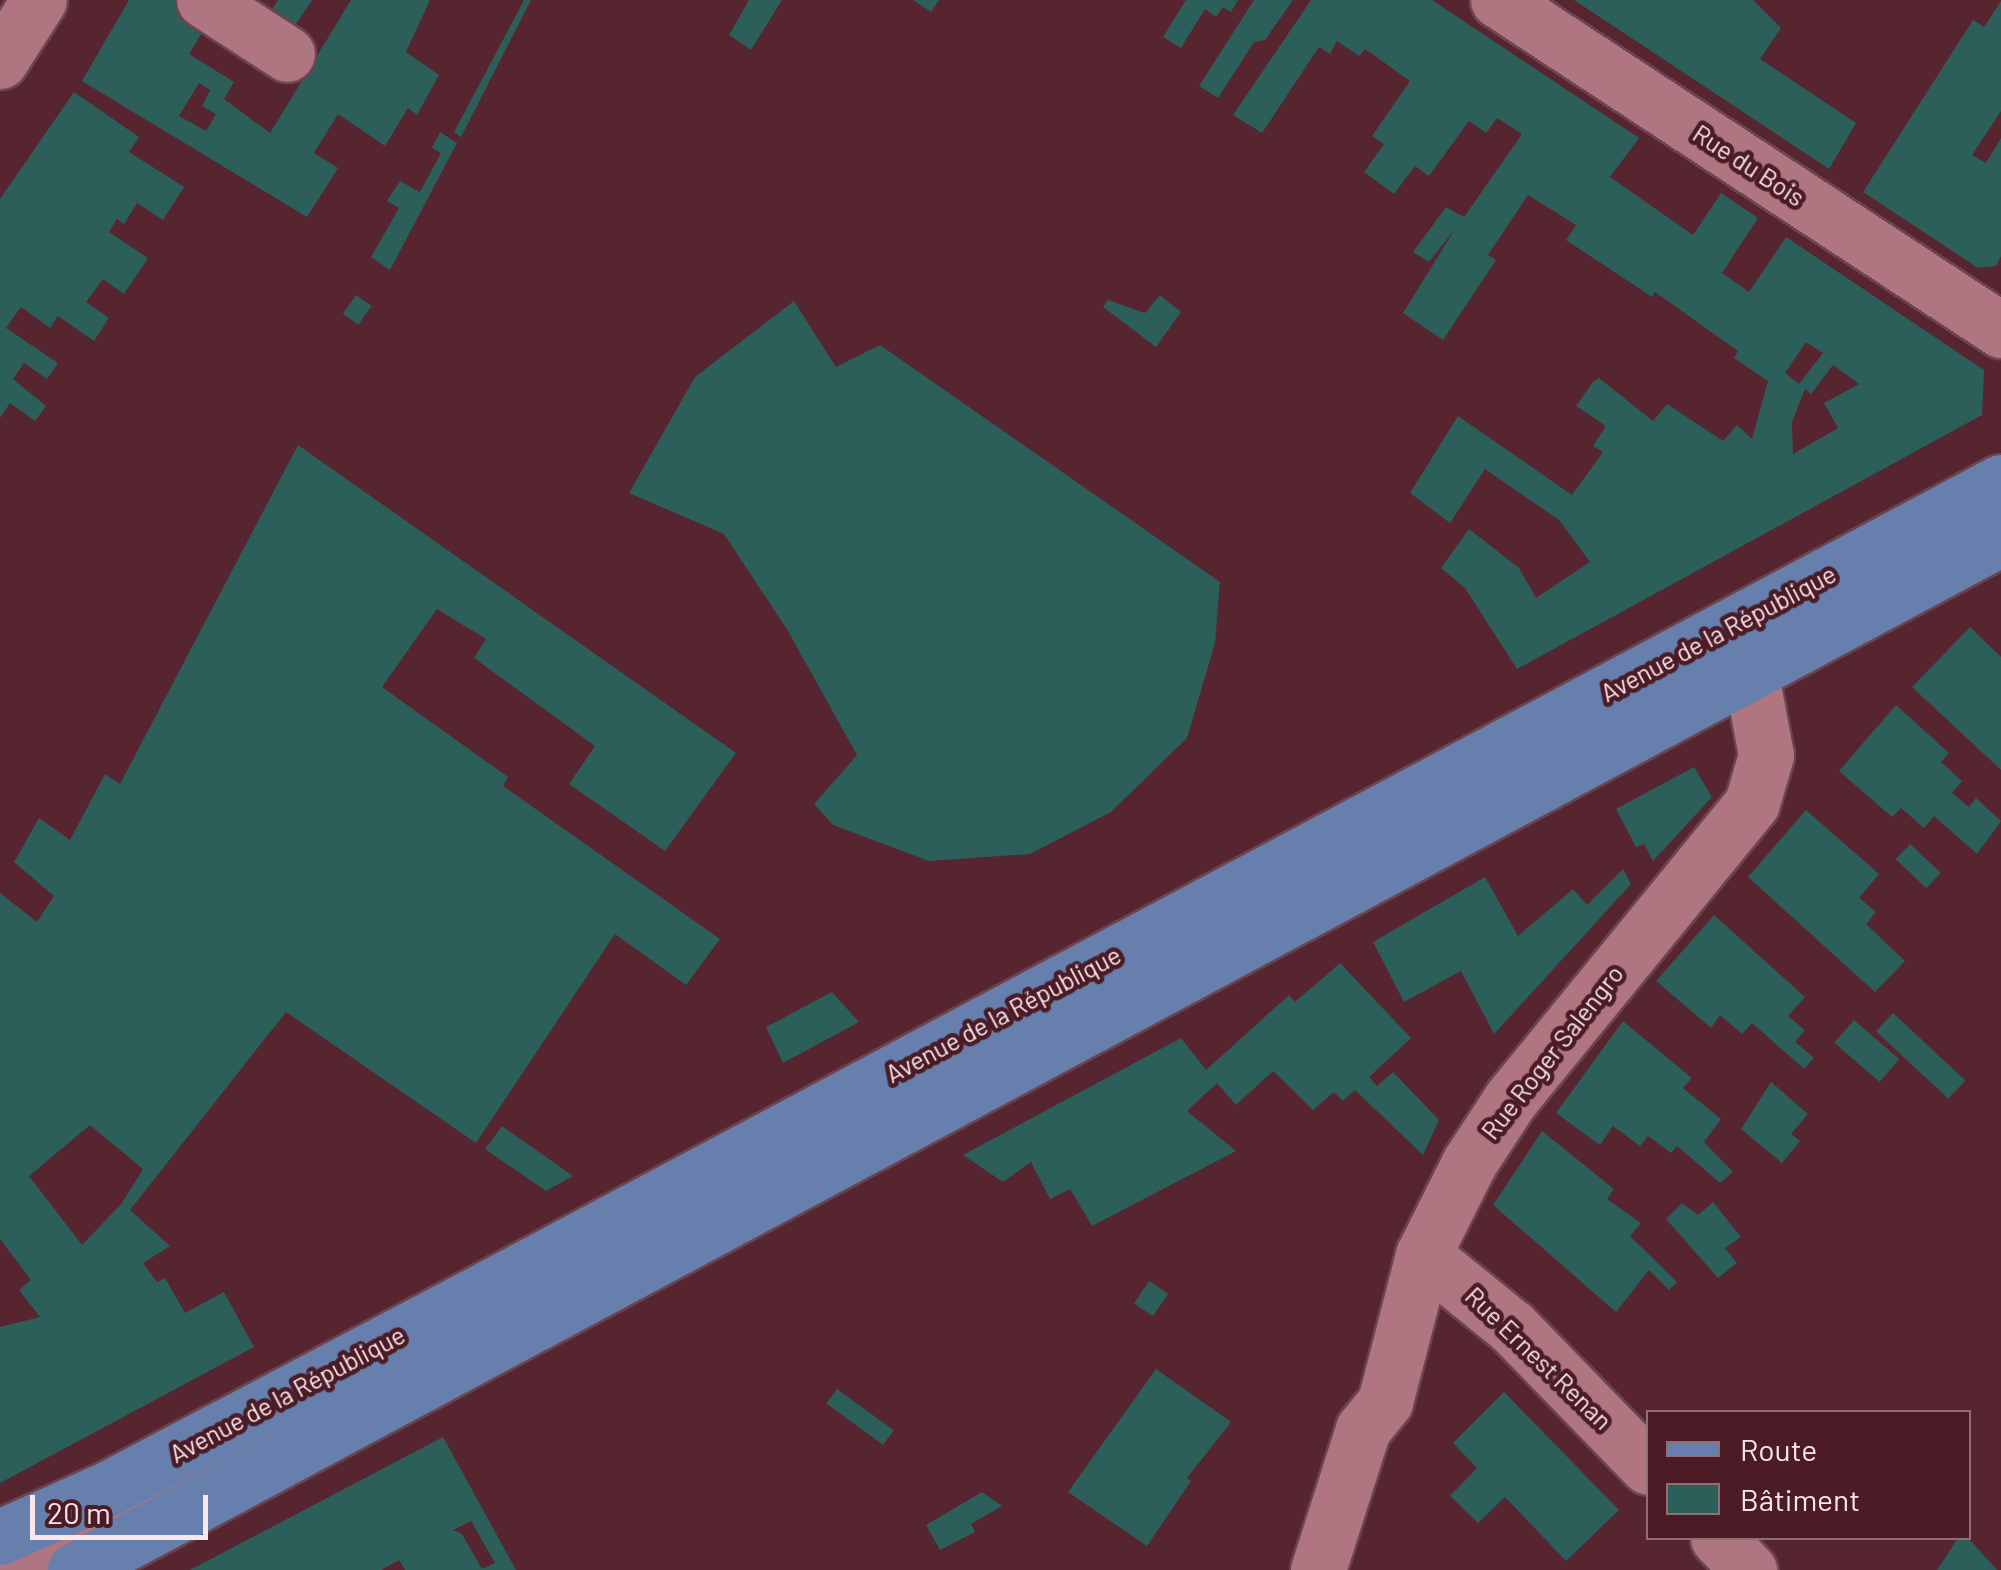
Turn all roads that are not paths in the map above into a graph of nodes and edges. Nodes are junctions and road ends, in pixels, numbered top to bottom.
1 (39, 0) edge
2 (204, 0) edge
3 (1498, 0) edge
4 (287, 54) dead end
5 (0, 62) edge
6 (2001, 330) edge
7 (2001, 482) edge
8 (2001, 538) edge
9 (1748, 645) junction
10 (1424, 1255) junction
11 (507, 1278) junction
12 (1646, 1464) edge
13 (0, 1537) edge
14 (1720, 1540) edge
15 (11, 1570) edge
16 (75, 1570) edge
17 (1318, 1570) edge
18 (1749, 1570) edge

1 - 5 street
2 - 4 street
3 - 6 street, Rue du Bois
7 - 9 main road, Avenue de la République
8 - 9 main road, Avenue de la République
9 - 10 street, Rue Roger Salengro
9 - 11 main road, Avenue de la République
9 - 16 main road, Avenue de la République
10 - 12 street, Rue Ernest Renan
10 - 17 street, Rue Roger Salengro
11 - 13 main road, Avenue de la République
11 - 15 street
14 - 18 street

